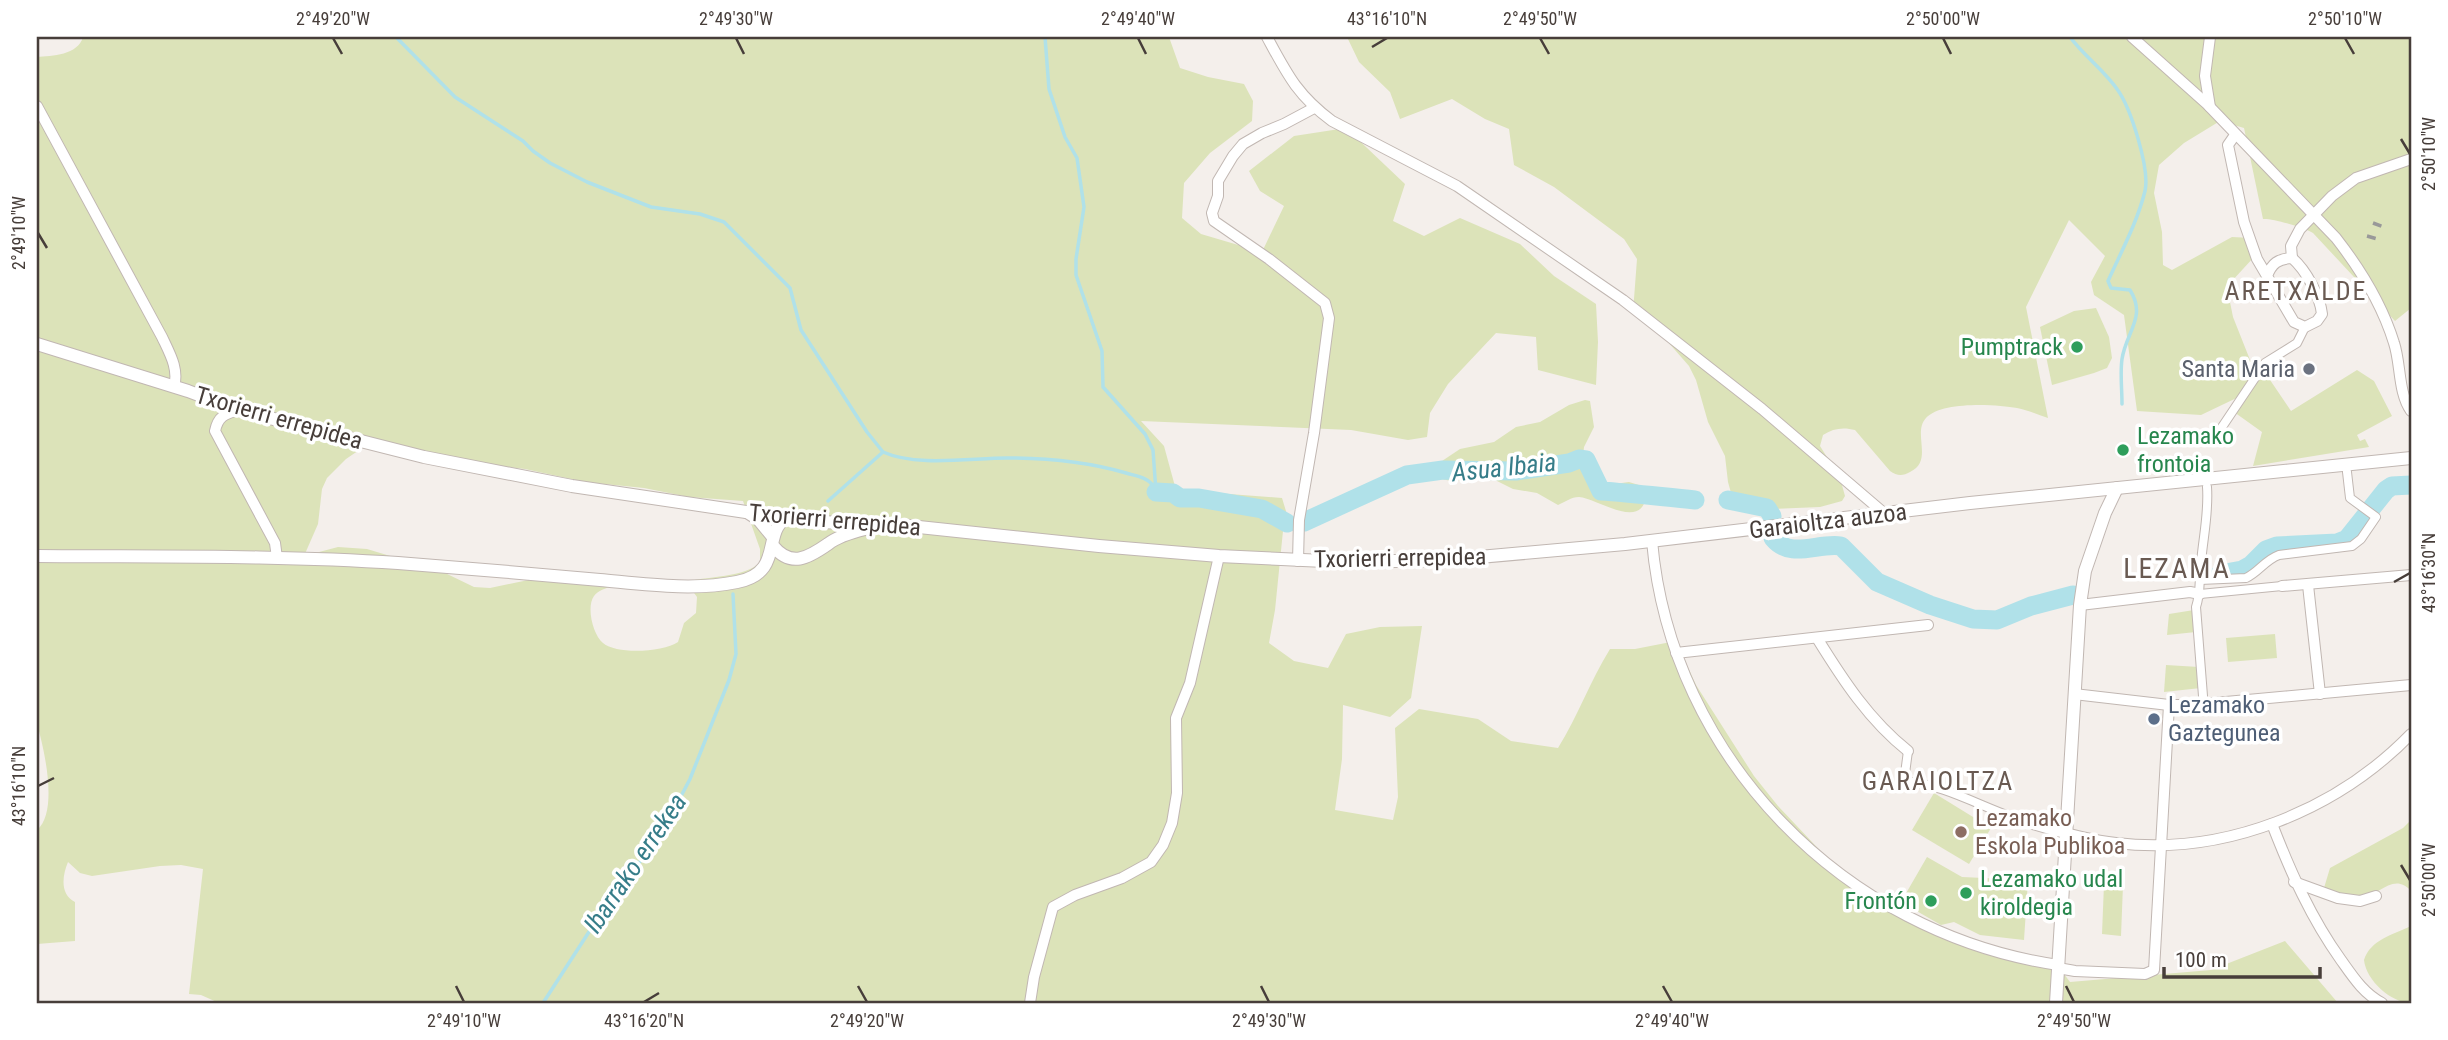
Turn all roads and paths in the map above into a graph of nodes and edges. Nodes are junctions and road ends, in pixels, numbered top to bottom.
1 (1267, 37) edge
2 (2132, 37) edge
3 (2210, 37) edge
4 (37, 106) edge
5 (2210, 107) junction
6 (1314, 108) junction
7 (2235, 135) junction
8 (2411, 159) edge
9 (2315, 215) junction
10 (2292, 258) junction
11 (2267, 276) junction
12 (2305, 327) junction
13 (37, 344) edge
14 (174, 387) junction
15 (238, 410) junction
16 (2411, 411) edge
17 (2220, 430) dead end
18 (2411, 458) edge
19 (2347, 472) dead end
20 (2207, 487) dead end
21 (2117, 488) junction
22 (746, 512) junction
23 (1885, 514) junction
24 (794, 516) junction
25 (819, 522) junction
26 (877, 525) junction
27 (773, 541) junction
28 (1652, 541) junction
29 (828, 544) junction
30 (37, 555) edge
31 (1219, 556) junction
32 (277, 558) junction
33 (1298, 561) junction
34 (2411, 575) edge
35 (2200, 580) junction
36 (2308, 585) junction
37 (2282, 586) joint
38 (2200, 594) junction
39 (2080, 605) junction
40 (1928, 625) dead end
41 (1817, 638) junction
42 (1676, 653) junction
43 (2411, 685) edge
44 (2074, 694) junction
45 (2320, 694) junction
46 (2203, 696) dead end
47 (2169, 705) junction
48 (2411, 734) edge
49 (1908, 751) joint
50 (2033, 824) joint
51 (2272, 824) junction
52 (2066, 834) junction
53 (2161, 845) junction
54 (2294, 882) junction
55 (2376, 896) dead end
56 (2058, 967) junction
57 (1030, 1003) edge
58 (2056, 1003) edge
59 (2382, 1003) edge

1 - 6 street
2 - 5 street
3 - 5 street
4 - 14 street
5 - 7 street
6 - 23 street
6 - 33 street
7 - 9 street
7 - 11 street
8 - 9 street
9 - 10 street
9 - 16 street
10 - 11 street
10 - 12 street
11 - 12 street
12 - 17 street
13 - 14 street, Txorierri errepidea
14 - 15 street, Txorierri errepidea
15 - 22 street, Txorierri errepidea
15 - 32 street
18 - 21 street, Garaioltza auzoa
19 - 35 street
20 - 35 street
21 - 23 street, Garaioltza auzoa
21 - 39 street
22 - 24 street, Txorierri errepidea
22 - 27 street
23 - 28 street, Garaioltza auzoa
24 - 25 street, Txorierri errepidea
24 - 27 street
25 - 26 street, Txorierri errepidea
25 - 29 street
26 - 29 street
26 - 31 street, Txorierri errepidea
27 - 29 street
27 - 32 street
28 - 33 street, Txorierri errepidea
28 - 42 street
30 - 32 street
31 - 33 street, Txorierri errepidea
31 - 57 street
34 - 36 street
35 - 38 street
36 - 37 street
36 - 45 street
37 - 38 street
38 - 39 street
38 - 46 street
39 - 44 street
40 - 41 street
41 - 42 street
41 - 49 street
42 - 56 street
43 - 45 street
44 - 47 street
44 - 52 street
45 - 47 street
47 - 53 street
48 - 51 street
49 - 50 street
50 - 52 street
51 - 53 street
51 - 54 street
52 - 53 street
52 - 56 street
53 - 56 street
54 - 55 street
54 - 59 street
56 - 58 street

